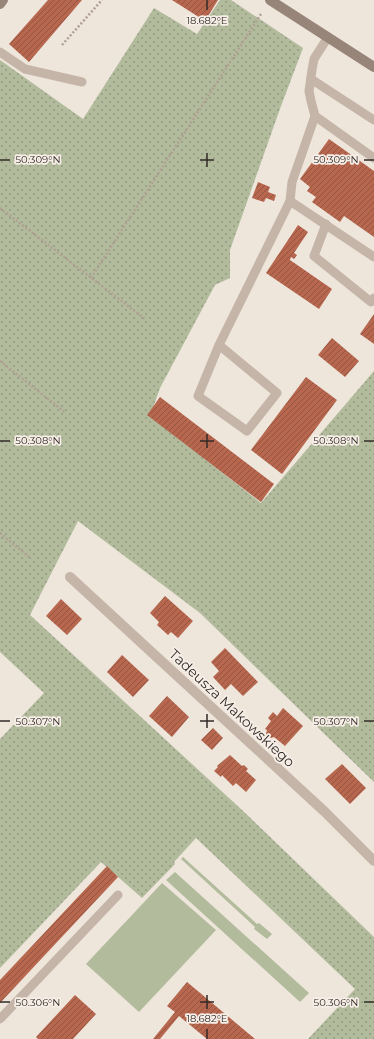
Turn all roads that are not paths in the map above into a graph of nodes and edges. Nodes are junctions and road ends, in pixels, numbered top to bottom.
1 (3, 0) edge
2 (270, 0) edge
3 (0, 4) edge
4 (328, 38) junction
5 (0, 52) edge
6 (374, 67) edge
7 (311, 79) junction
8 (82, 82) dead end
9 (315, 116) junction
10 (374, 120) edge
11 (374, 158) edge
12 (290, 201) junction
13 (326, 224) junction
14 (374, 257) edge
15 (374, 298) edge
16 (219, 345) junction
17 (70, 577) dead end
18 (374, 860) edge
19 (118, 894) dead end
20 (0, 1018) edge

1 - 3 street
2 - 4 street
4 - 6 street
4 - 7 lane
5 - 8 lane
7 - 9 lane
7 - 10 lane
9 - 11 lane
9 - 12 lane
12 - 13 lane
12 - 16 lane
13 - 14 lane
13 - 15 lane
16 - 16 lane
17 - 18 street, Tadeusza Makowskiego
19 - 20 lane

